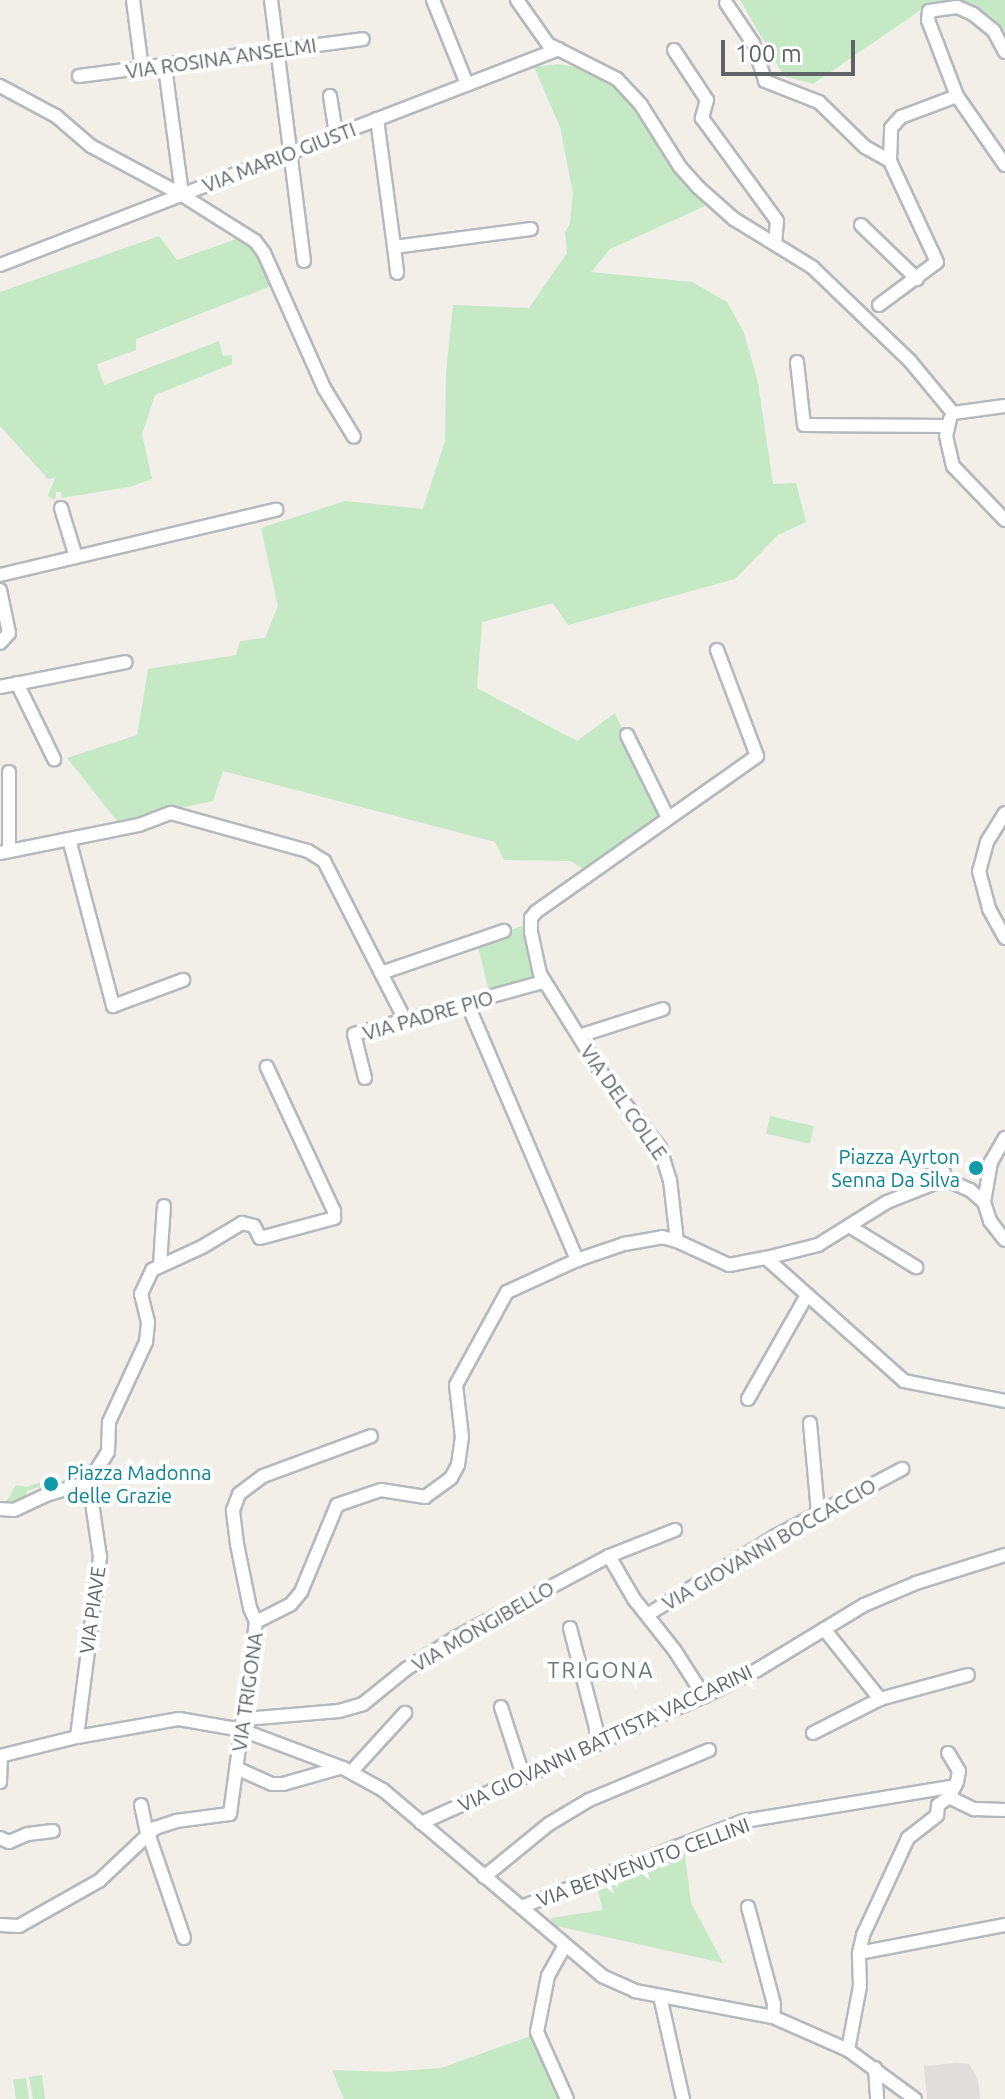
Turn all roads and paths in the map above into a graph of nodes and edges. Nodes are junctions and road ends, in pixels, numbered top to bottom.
1 (133, 0) edge
2 (271, 0) edge
3 (433, 0) edge
4 (517, 0) edge
5 (726, 3) dead end
6 (363, 39) dead end
7 (559, 49) junction
8 (277, 50) junction
9 (674, 50) dead end
10 (1005, 52) edge
11 (165, 67) junction
12 (142, 69) junction
13 (79, 76) dead end
14 (467, 84) junction
15 (1, 87) edge
16 (330, 96) dead end
17 (957, 96) junction
18 (377, 119) junction
19 (336, 135) junction
20 (290, 152) junction
21 (890, 161) junction
22 (1005, 165) edge
23 (182, 195) junction
24 (861, 225) dead end
25 (531, 229) dead end
26 (775, 242) junction
27 (394, 247) junction
28 (304, 261) dead end
29 (0, 265) edge
30 (397, 273) dead end
31 (917, 279) junction
32 (879, 305) dead end
33 (797, 362) dead end
34 (1005, 406) edge
35 (953, 413) junction
36 (947, 426) junction
37 (354, 437) dead end
38 (61, 508) dead end
39 (276, 510) dead end
40 (1005, 520) edge
41 (76, 557) junction
42 (0, 575) edge
43 (0, 590) edge
44 (0, 643) edge
45 (717, 650) dead end
46 (126, 662) dead end
47 (17, 683) junction
48 (0, 687) edge
49 (627, 735) dead end
50 (54, 759) dead end
51 (9, 772) dead end
52 (1005, 813) edge
53 (668, 818) junction
54 (69, 839) junction
55 (5, 852) edge
56 (504, 931) dead end
57 (1005, 938) edge
58 (381, 973) junction
59 (183, 980) dead end
60 (543, 982) junction
61 (467, 1003) junction
62 (663, 1009) dead end
63 (405, 1020) junction
64 (579, 1036) junction
65 (267, 1067) dead end
66 (365, 1078) dead end
67 (1005, 1138) edge
68 (927, 1159) dead end
69 (945, 1179) junction
70 (984, 1202) junction
71 (164, 1206) dead end
72 (849, 1226) junction
73 (1005, 1240) edge
74 (677, 1241) junction
75 (766, 1258) junction
76 (577, 1260) junction
77 (160, 1264) junction
78 (916, 1267) dead end
79 (807, 1295) junction
80 (748, 1399) dead end
81 (1005, 1401) edge
82 (810, 1423) dead end
83 (371, 1436) dead end
84 (896, 1471) dead end
85 (89, 1482) junction
86 (0, 1509) edge
87 (818, 1513) junction
88 (675, 1530) dead end
89 (1005, 1555) edge
90 (609, 1556) junction
91 (647, 1615) junction
92 (256, 1622) junction
93 (570, 1628) dead end
94 (824, 1629) junction
95 (968, 1675) dead end
96 (704, 1696) junction
97 (880, 1699) junction
98 (501, 1707) dead end
99 (405, 1713) dead end
100 (243, 1725) junction
101 (813, 1733) dead end
102 (77, 1737) junction
103 (600, 1743) junction
104 (709, 1750) dead end
105 (948, 1753) dead end
106 (0, 1756) edge
107 (236, 1768) junction
108 (348, 1769) junction
109 (523, 1775) junction
110 (0, 1782) edge
111 (952, 1791) junction
112 (141, 1805) dead end
113 (1005, 1810) edge
114 (421, 1823) junction
115 (53, 1831) dead end
116 (147, 1833) junction
117 (0, 1838) edge
118 (484, 1877) junction
119 (521, 1907) junction
120 (748, 1907) dead end
121 (0, 1925) edge
122 (1005, 1925) edge
123 (184, 1938) dead end
124 (564, 1947) junction
125 (859, 1953) junction
126 (660, 1996) junction
127 (773, 2017) junction
128 (848, 2050) junction
129 (875, 2068) junction
130 (567, 2099) edge
131 (683, 2099) edge
132 (877, 2099) edge
133 (915, 2099) edge

1 - 12 street
2 - 8 street
3 - 14 street
4 - 7 street
5 - 21 street
6 - 8 street, VIA ROSINA ANSELMI
7 - 14 street, VIA MARIO GIUSTI
7 - 26 street
8 - 11 street, VIA ROSINA ANSELMI
8 - 20 street
9 - 26 street
10 - 17 street
11 - 12 street, VIA ROSINA ANSELMI
11 - 23 street
12 - 13 street, VIA ROSINA ANSELMI
14 - 18 street, VIA MARIO GIUSTI
15 - 23 street
16 - 19 street
17 - 21 street
17 - 22 street
18 - 19 street, VIA MARIO GIUSTI
18 - 27 street
19 - 20 street, VIA MARIO GIUSTI
20 - 23 street, VIA MARIO GIUSTI
20 - 28 street
21 - 31 street
23 - 29 street, VIA MARIO GIUSTI
23 - 37 street
24 - 31 street
25 - 27 street
26 - 35 street
27 - 30 street
31 - 32 street
33 - 36 street
34 - 35 street
35 - 36 street
36 - 40 street
38 - 41 street
39 - 41 street
41 - 42 street
43 - 44 street
45 - 53 street, VIA DEL COLLE
46 - 47 street
47 - 48 street
47 - 50 street
49 - 53 street
51 - 55 street
52 - 57 street
53 - 60 street, VIA DEL COLLE
54 - 55 street
54 - 58 street
54 - 59 street
56 - 58 street
58 - 63 street
60 - 61 street, VIA PADRE PIO
60 - 64 street, VIA DEL COLLE
61 - 63 street, VIA PADRE PIO
61 - 76 street
62 - 64 street
63 - 66 street, VIA PADRE PIO
64 - 74 street, VIA DEL COLLE
65 - 77 street
67 - 70 street
68 - 69 street
69 - 70 street
69 - 72 street
70 - 73 street
71 - 77 street
72 - 75 street
72 - 78 street
74 - 75 street
74 - 76 street, VIA TRIGONA
75 - 79 street
76 - 92 street, VIA TRIGONA
77 - 85 street
79 - 80 street
79 - 81 street
82 - 87 street
83 - 92 street
84 - 87 street, VIA GIOVANNI BOCCACCIO
85 - 86 street
85 - 102 street, VIA PIAVE
87 - 91 street, VIA GIOVANNI BOCCACCIO
88 - 90 street, VIA MONGIBELLO
89 - 94 street, VIA GIOVANNI BATTISTA VACCARINI
90 - 91 street
90 - 100 street, VIA MONGIBELLO
91 - 96 street
92 - 100 street, VIA TRIGONA
93 - 103 street
94 - 96 street, VIA GIOVANNI BATTISTA VACCARINI
94 - 97 street
95 - 97 street
96 - 103 street, VIA GIOVANNI BATTISTA VACCARINI
97 - 101 street
98 - 109 street
99 - 108 street
100 - 102 street
100 - 107 street, VIA TRIGONA
100 - 108 street
102 - 106 street
103 - 109 street, VIA GIOVANNI BATTISTA VACCARINI
104 - 118 street
105 - 111 street
106 - 110 street
107 - 108 street
107 - 116 street, VIA TRIGONA
108 - 114 street
109 - 114 street, VIA GIOVANNI BATTISTA VACCARINI
111 - 113 street
111 - 119 street, VIA BENVENUTO CELLINI
111 - 125 street
112 - 116 street
114 - 118 street
115 - 117 street
116 - 121 street, VIA TRIGONA
116 - 123 street
118 - 119 street
119 - 124 street
120 - 127 street
122 - 125 street
124 - 126 street
124 - 130 street
125 - 128 street
126 - 127 street
126 - 131 street
127 - 128 street
128 - 129 street
129 - 132 street
129 - 133 street

